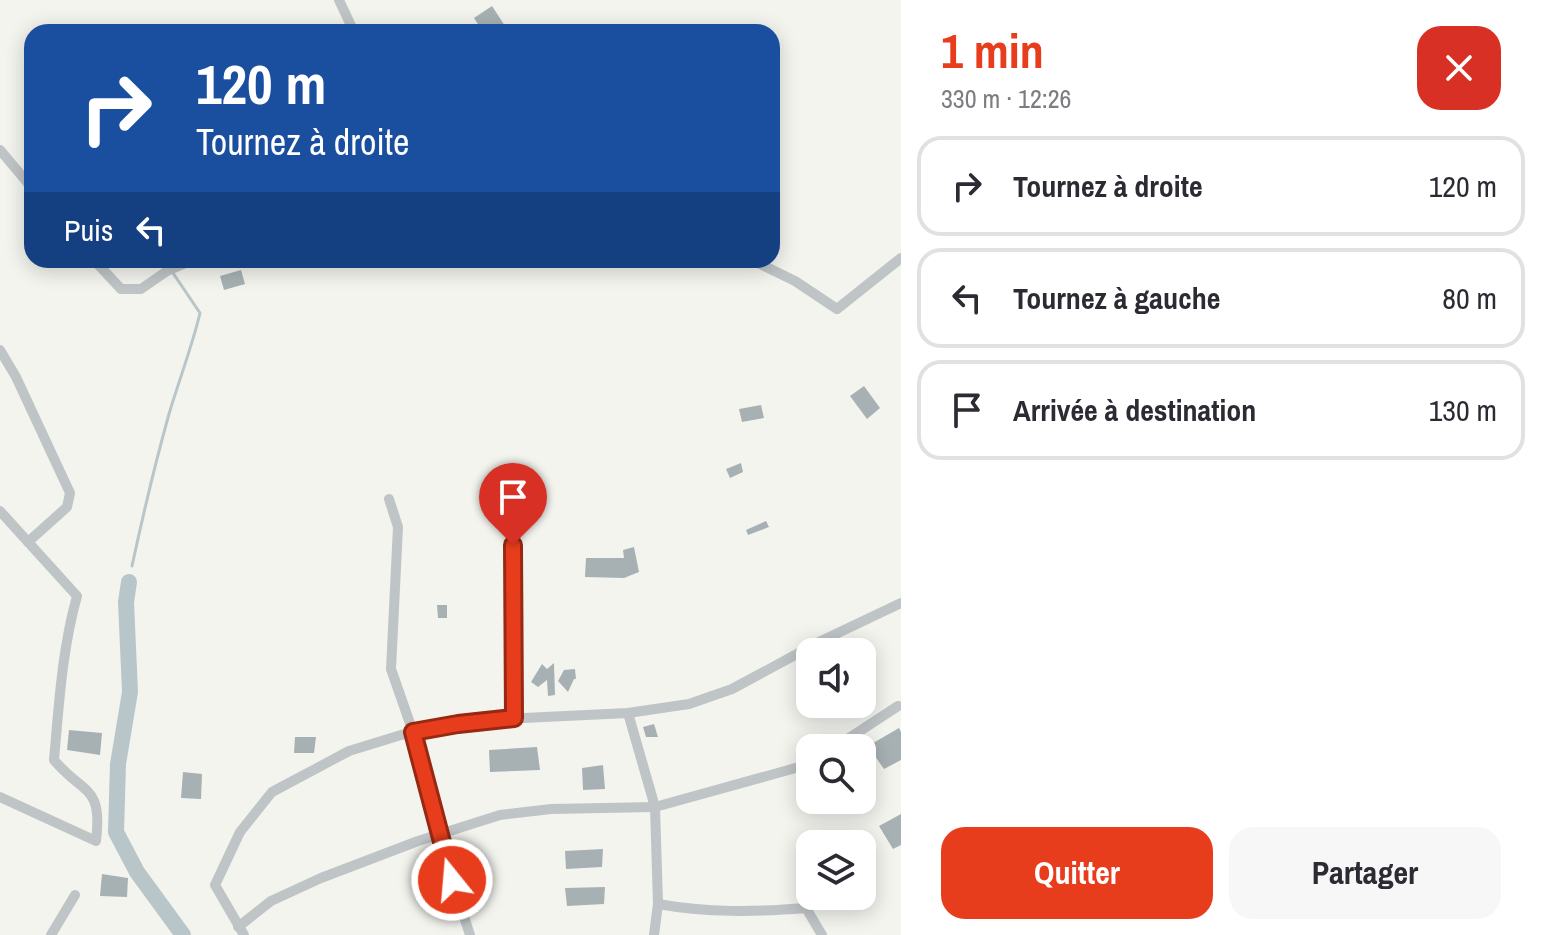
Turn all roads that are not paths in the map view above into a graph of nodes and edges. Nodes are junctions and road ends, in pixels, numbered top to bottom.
1 (339, 0) edge
2 (350, 24) edge
3 (0, 150) edge
4 (24, 178) edge
5 (901, 258) edge
6 (101, 268) edge
7 (175, 268) edge
8 (768, 268) edge
9 (0, 350) edge
10 (389, 499) dead end
11 (0, 511) edge
12 (513, 520) dead end
13 (28, 542) junction
14 (901, 603) edge
15 (898, 706) dead end
16 (628, 713) junction
17 (514, 718) junction
18 (413, 732) junction
19 (855, 734) edge
20 (796, 768) edge
21 (0, 797) edge
22 (655, 807) junction
23 (439, 835) junction
24 (75, 895) dead end
25 (658, 904) junction
26 (241, 931) edge
27 (51, 935) edge
28 (470, 935) edge
29 (654, 935) edge
30 (822, 935) edge

1 - 2 street
3 - 4 street
5 - 8 street
6 - 7 street
9 - 13 street
10 - 18 street
11 - 13 street
12 - 17 street
13 - 21 street
14 - 16 street
15 - 19 street
16 - 17 street
16 - 22 street
17 - 18 street
18 - 23 street
18 - 26 street
20 - 22 street
22 - 23 street
22 - 25 street
23 - 26 street
23 - 28 street
24 - 27 street
25 - 29 street
25 - 30 street

